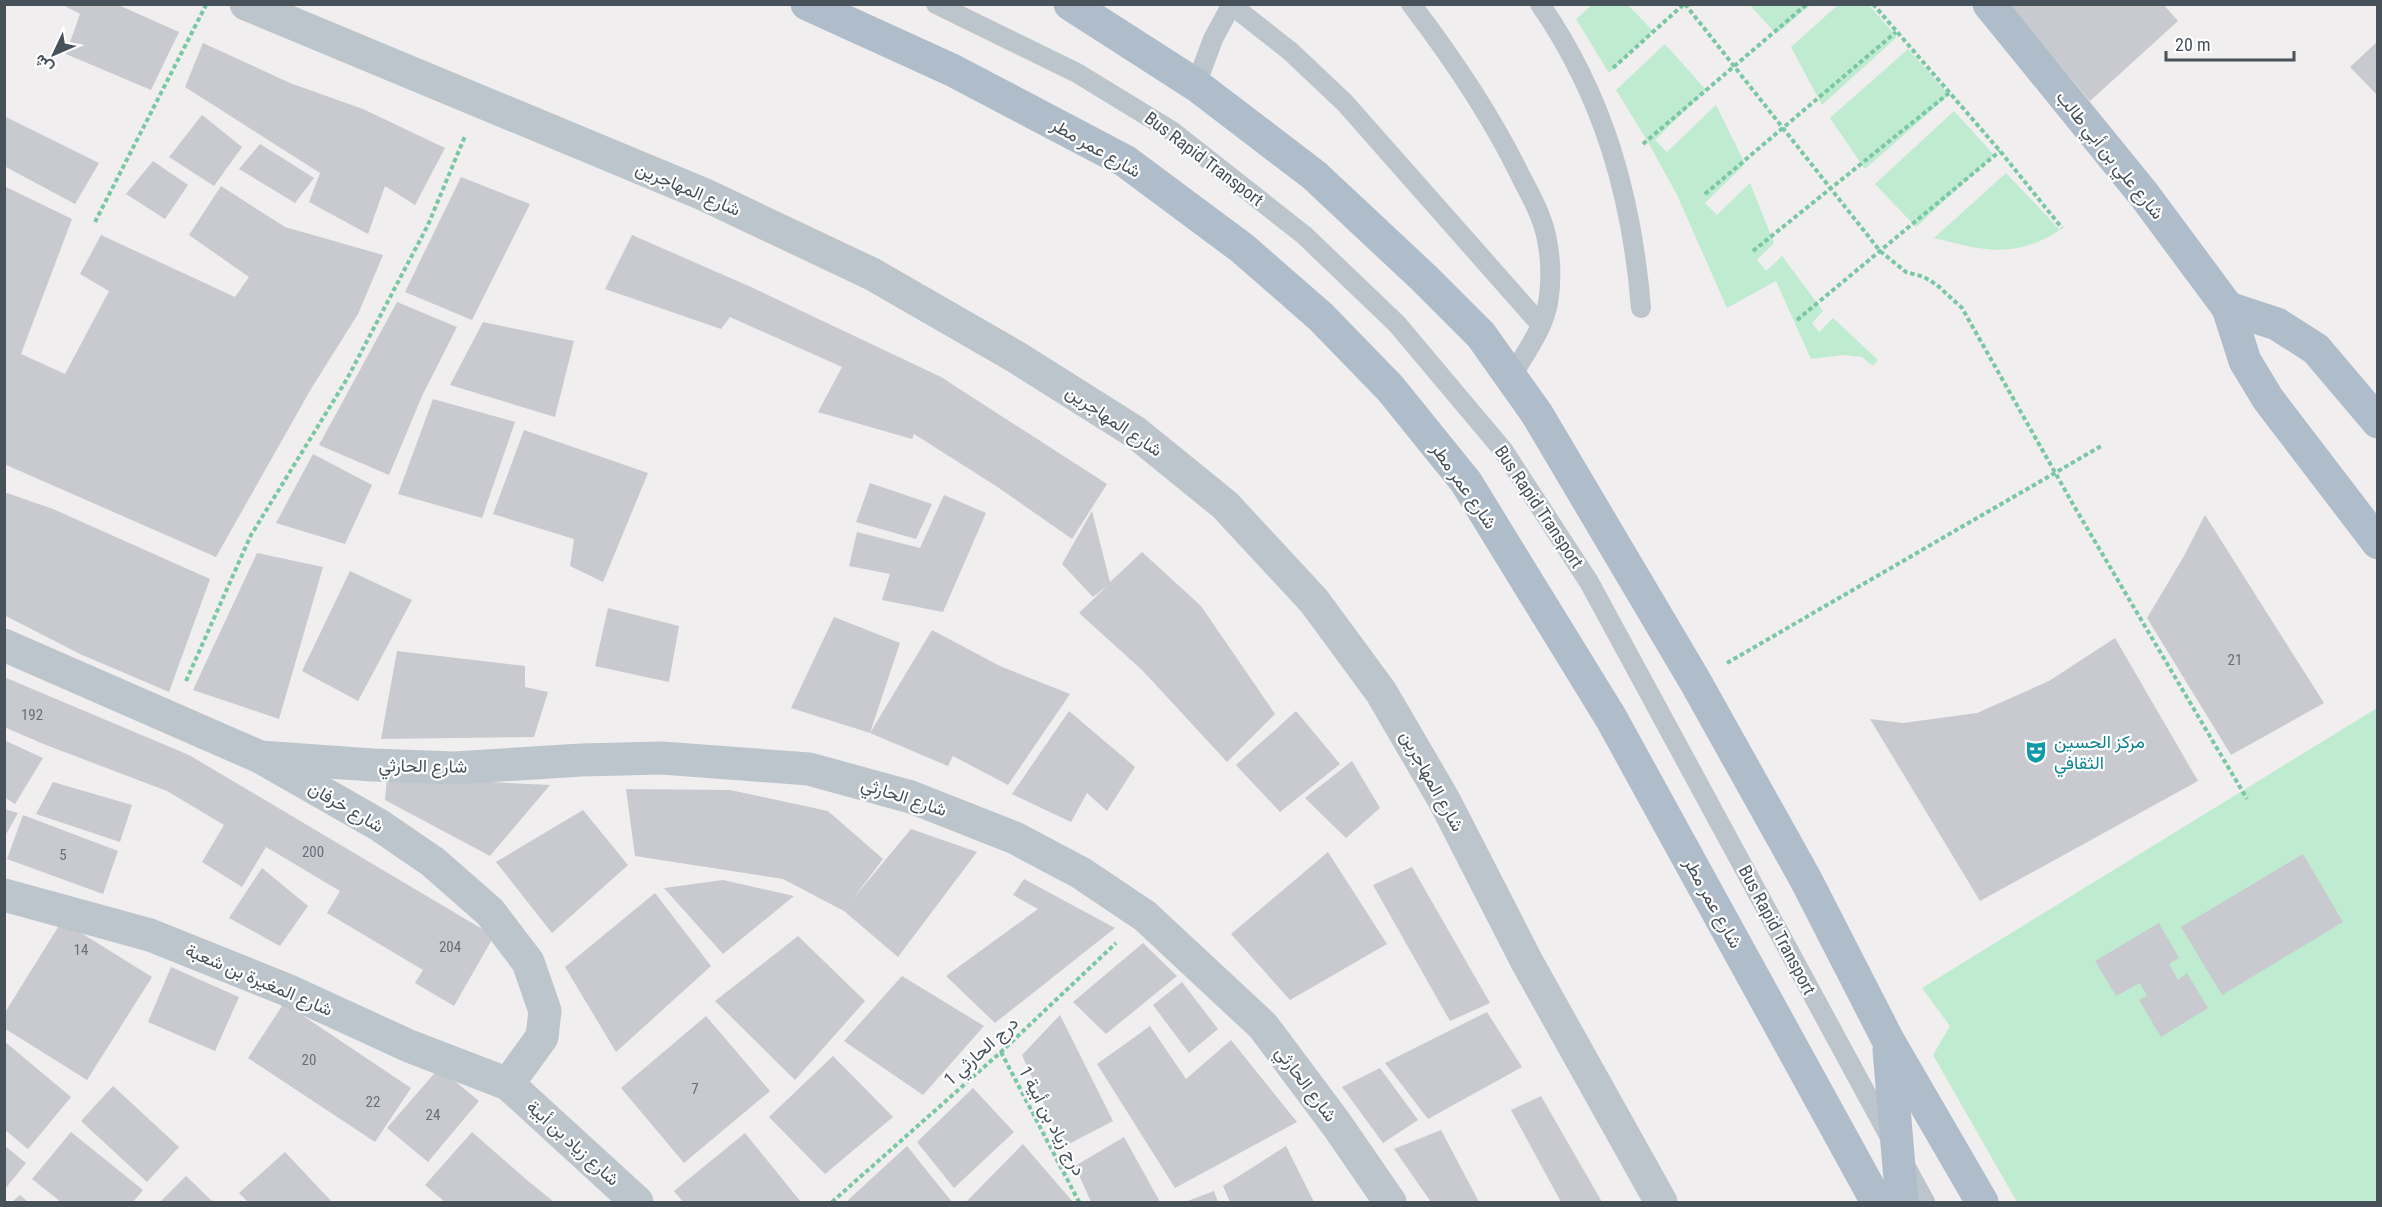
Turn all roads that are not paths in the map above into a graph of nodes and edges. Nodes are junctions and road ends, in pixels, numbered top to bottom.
1 (246, 4) edge
2 (807, 4) edge
3 (936, 4) edge
4 (1070, 4) edge
5 (1411, 4) edge
6 (1540, 4) edge
7 (1989, 4) edge
8 (1231, 5) edge
9 (1196, 85) junction
10 (1641, 308) dead end
11 (2228, 308) junction
12 (1541, 325) junction
13 (1512, 376) junction
14 (2376, 414) edge
15 (2378, 543) edge
16 (4, 645) edge
17 (260, 757) junction
18 (4, 895) edge
19 (1888, 1040) junction
20 (508, 1084) junction
21 (1898, 1155) junction
22 (637, 1203) edge
23 (1390, 1203) edge
24 (1661, 1203) edge
25 (1877, 1203) edge
26 (1902, 1203) edge
27 (1925, 1203) edge
28 (1982, 1203) edge

1 - 24 street, شارع المهاجرين
2 - 25 main road, شارع عمر مطر
3 - 21 lane, Bus Rapid Transport
4 - 9 main road
5 - 12 lane
6 - 10 lane
7 - 11 main road, شارع علي بن أبي طالب
8 - 9 lane
8 - 12 lane
9 - 13 main road
11 - 14 main road
11 - 15 main road, شارع علي بن أبي طالب
12 - 13 lane
13 - 19 main road
16 - 17 street, شارع خرفان
17 - 20 street, شارع خرفان
17 - 23 street, شارع الحارثي
18 - 20 street, شارع المغيرة بن شعبة
19 - 21 main road
19 - 28 main road
20 - 22 street, شارع زياد بن أبية
21 - 26 main road
21 - 27 lane, Bus Rapid Transport

